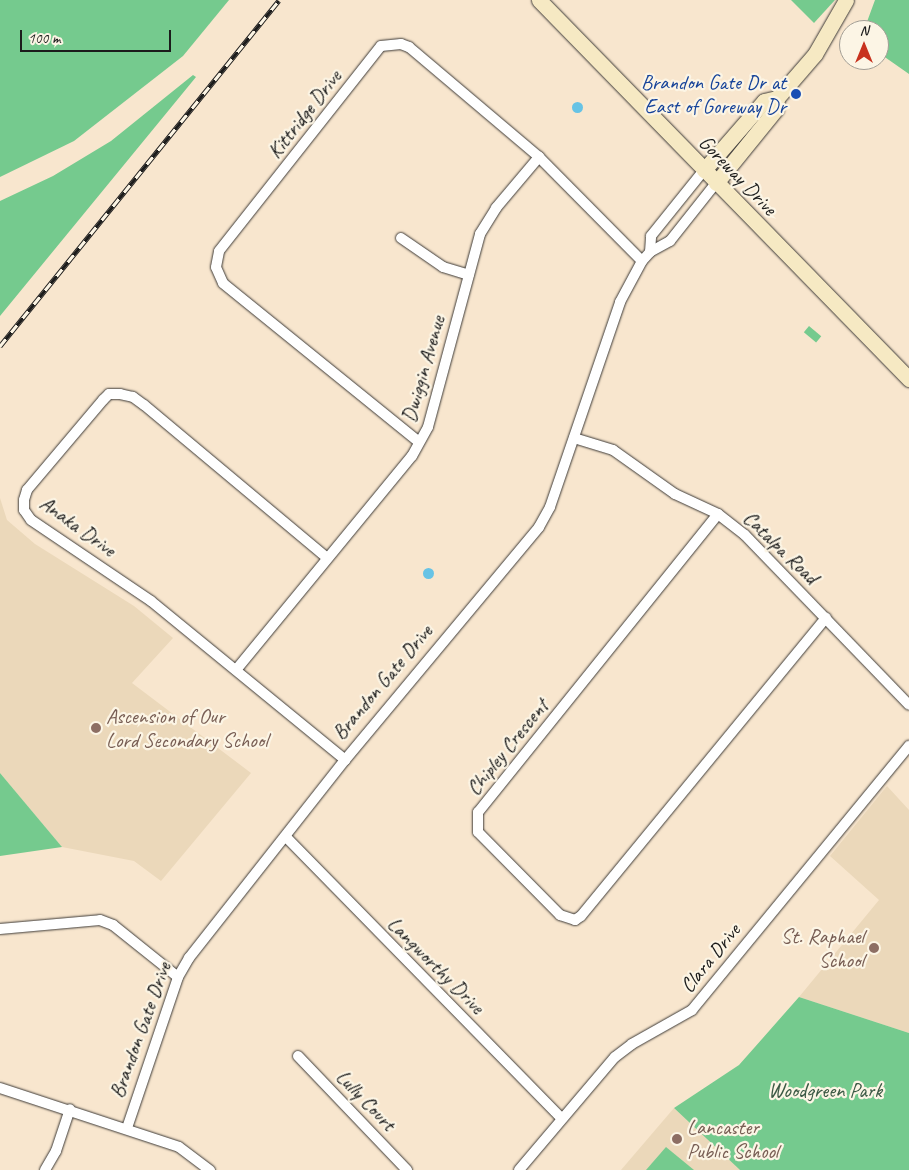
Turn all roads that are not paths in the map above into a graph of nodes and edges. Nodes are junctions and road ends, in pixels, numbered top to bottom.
1 (539, 0) edge
2 (846, 0) edge
3 (776, 98) junction
4 (539, 157) junction
5 (704, 170) junction
6 (716, 183) junction
7 (401, 238) dead end
8 (650, 252) junction
9 (642, 261) junction
10 (469, 275) junction
11 (909, 379) edge
12 (574, 438) junction
13 (419, 442) junction
14 (718, 514) junction
15 (326, 557) junction
16 (826, 618) junction
17 (236, 670) junction
18 (909, 705) edge
19 (909, 746) edge
20 (346, 760) junction
21 (286, 837) junction
22 (0, 929) edge
23 (178, 977) junction
24 (298, 1056) dead end
25 (0, 1088) edge
26 (70, 1109) junction
27 (561, 1118) junction
28 (127, 1128) junction
29 (45, 1170) edge
30 (210, 1170) edge
31 (407, 1170) edge
32 (519, 1170) edge

1 - 5 main road, Goreway Drive
2 - 3 main road, Brandon Gate Drive
3 - 5 main road, Brandon Gate Drive
3 - 6 main road, Brandon Gate Drive
4 - 9 street, Kittridge Drive
4 - 10 street, Dwiggin Avenue
4 - 13 street, Kittridge Drive
5 - 6 main road, Goreway Drive
5 - 8 street, Brandon Gate Drive
6 - 8 street, Brandon Gate Drive
6 - 11 main road, Goreway Drive
7 - 10 street
8 - 9 street, Brandon Gate Drive
9 - 12 street, Brandon Gate Drive
10 - 13 street, Dwiggin Avenue
12 - 14 street, Catalpa Road
12 - 20 street, Brandon Gate Drive
13 - 15 street, Dwiggin Avenue
14 - 16 street, Catalpa Road
14 - 16 street, Chipley Crescent
15 - 17 street, Dwiggin Avenue
15 - 17 street, Anaka Drive
16 - 18 street, Catalpa Road
17 - 20 street, Anaka Drive
19 - 27 street, Clara Drive
20 - 21 street, Brandon Gate Drive
21 - 23 street, Brandon Gate Drive
21 - 27 street, Langworthy Drive
22 - 23 street
23 - 28 street, Brandon Gate Drive
24 - 31 street, Lully Court
25 - 26 street
26 - 28 street
26 - 29 street
27 - 32 street, Clara Drive
28 - 30 street

